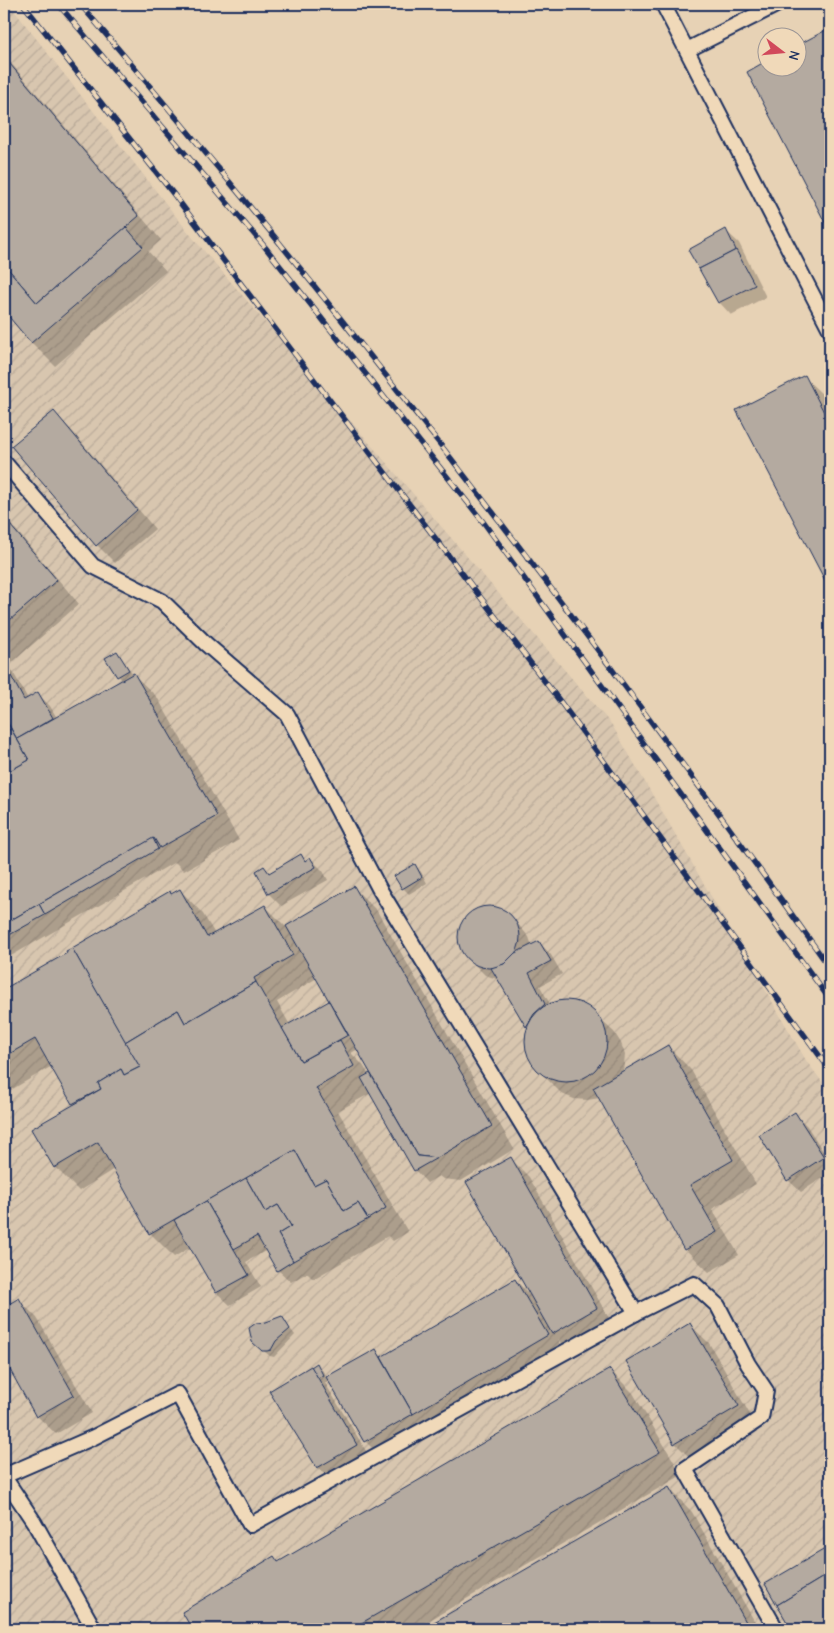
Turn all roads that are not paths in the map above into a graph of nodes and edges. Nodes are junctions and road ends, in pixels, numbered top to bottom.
1 (663, 4) edge
2 (778, 4) edge
3 (687, 50) junction
4 (830, 329) edge
5 (4, 462) edge
6 (636, 1313) junction
7 (4, 1476) edge
8 (94, 1629) edge
9 (776, 1629) edge

1 - 3 lane
2 - 3 lane
3 - 4 lane
5 - 6 lane
6 - 7 lane
6 - 9 lane
7 - 8 lane

